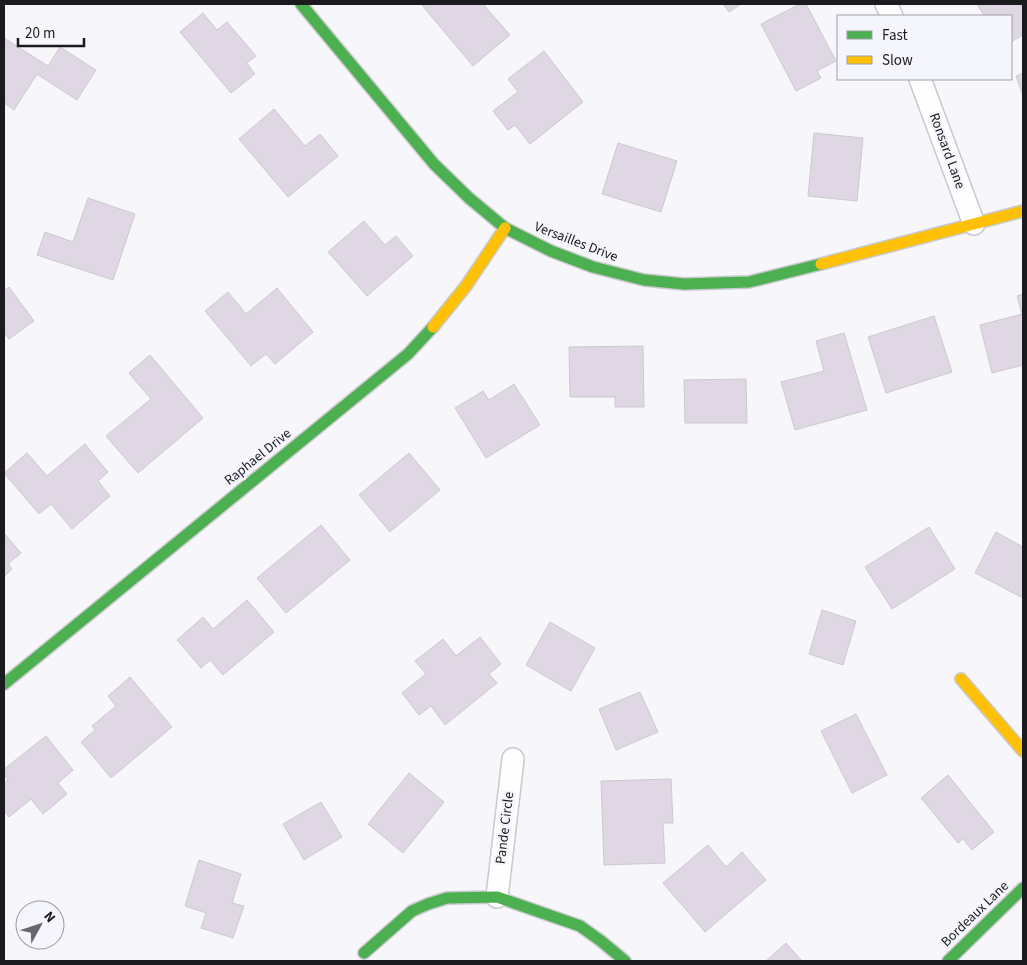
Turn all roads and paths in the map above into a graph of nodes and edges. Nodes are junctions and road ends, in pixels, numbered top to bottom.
1 (301, 4) edge
2 (920, 80) edge
3 (1023, 211) edge
4 (974, 224) junction
5 (505, 228) junction
6 (961, 679) dead end
7 (4, 684) edge
8 (1023, 751) edge
9 (513, 759) dead end
10 (1023, 888) edge
11 (498, 898) junction
12 (364, 953) dead end
13 (625, 961) edge
14 (948, 961) edge

1 - 5 street, Versailles Drive
2 - 4 street, Ronsard Lane
3 - 4 street, Versailles Drive
4 - 5 street, Versailles Drive
5 - 7 street, Raphael Drive
6 - 8 street
9 - 11 street, Pande Circle
10 - 14 street, Bordeaux Lane
11 - 12 street
11 - 13 street

